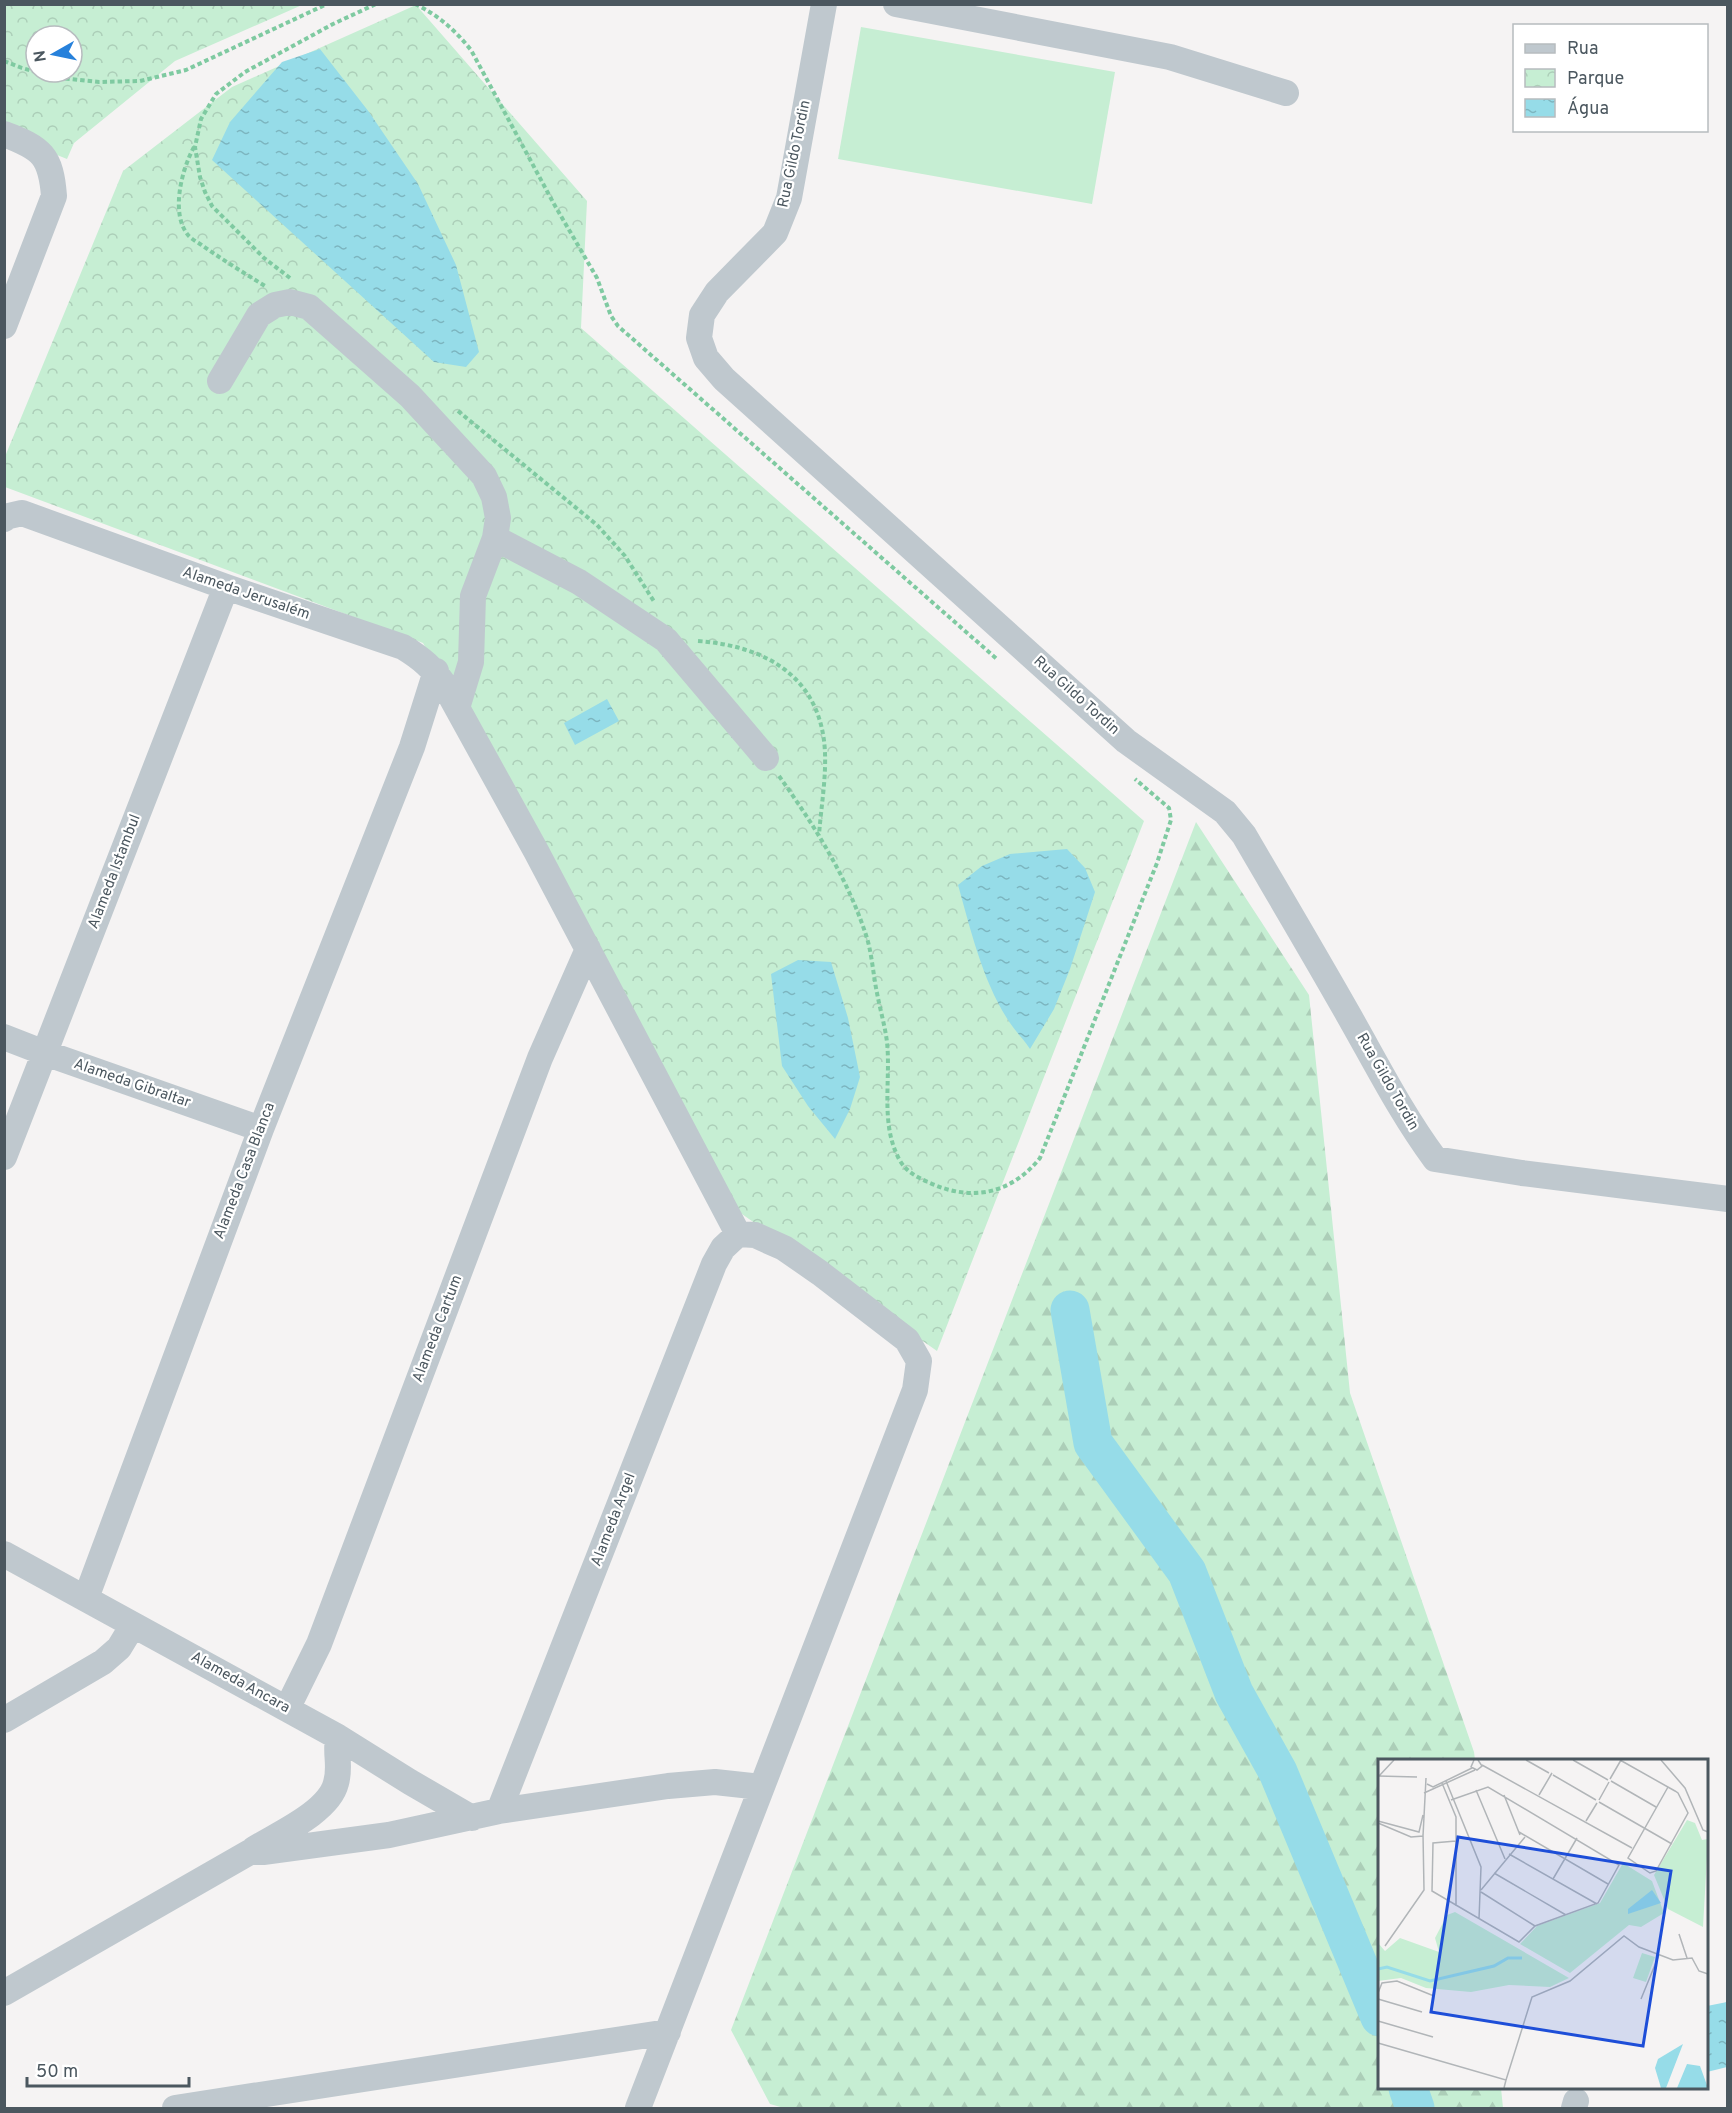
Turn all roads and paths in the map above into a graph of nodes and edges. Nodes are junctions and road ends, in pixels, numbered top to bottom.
1 (327, 4) edge
2 (376, 4) edge
3 (415, 4) edge
4 (825, 4) edge
5 (896, 4) edge
6 (4, 61) edge
7 (24, 68) edge
8 (84, 80) edge
9 (1286, 93) dead end
10 (4, 134) edge
11 (195, 147) junction
12 (291, 291) junction
13 (4, 326) edge
14 (220, 381) dead end
15 (456, 409) dead end
16 (4, 519) edge
17 (495, 538) junction
18 (226, 587) junction
19 (666, 640) junction
20 (1001, 663) dead end
21 (435, 671) junction
22 (459, 712) junction
23 (766, 758) joint
24 (1134, 778) dead end
25 (819, 836) junction
26 (588, 949) junction
27 (4, 1037) edge
28 (45, 1053) junction
29 (261, 1129) junction
30 (4, 1157) edge
31 (1728, 1199) edge
32 (738, 1234) junction
33 (4, 1554) edge
34 (86, 1599) junction
35 (133, 1625) junction
36 (287, 1709) junction
37 (4, 1720) edge
38 (338, 1737) junction
39 (761, 1787) junction
40 (499, 1811) junction
41 (472, 1818) junction
42 (250, 1852) junction
43 (4, 1993) edge
44 (668, 2032) junction
45 (175, 2109) edge
46 (638, 2109) edge

1 - 8 path
2 - 11 path
3 - 20 path
4 - 31 street, Rua Gildo Tordin
5 - 9 street
6 - 7 path
10 - 13 street
11 - 12 path
11 - 12 path
12 - 14 street
12 - 17 street
15 - 19 path
16 - 18 street, Alameda Jerusalém
17 - 19 street
17 - 22 street
18 - 21 street, Alameda Jerusalém
18 - 28 street, Alameda Istambul
19 - 23 street
19 - 25 path
21 - 22 street, Alameda Jerusalém
21 - 29 street, Alameda Casa Blanca
22 - 26 street, Alameda Jerusalém
23 - 25 path
24 - 25 path
26 - 32 street, Alameda Jerusalém
26 - 36 street, Alameda Cartum
27 - 28 street, Alameda Gibraltar
28 - 29 street, Alameda Gibraltar
28 - 30 street, Alameda Istambul
29 - 34 street, Alameda Casa Blanca
32 - 39 street
32 - 40 street, Alameda Argel
33 - 34 street, Alameda Ancara
34 - 35 street, Alameda Ancara
35 - 36 street, Alameda Ancara
35 - 37 street
36 - 38 street, Alameda Ancara
38 - 41 street, Alameda Ancara
38 - 42 street
39 - 40 street
39 - 44 street
40 - 41 street
41 - 42 street
42 - 43 street
44 - 45 street
44 - 46 street

